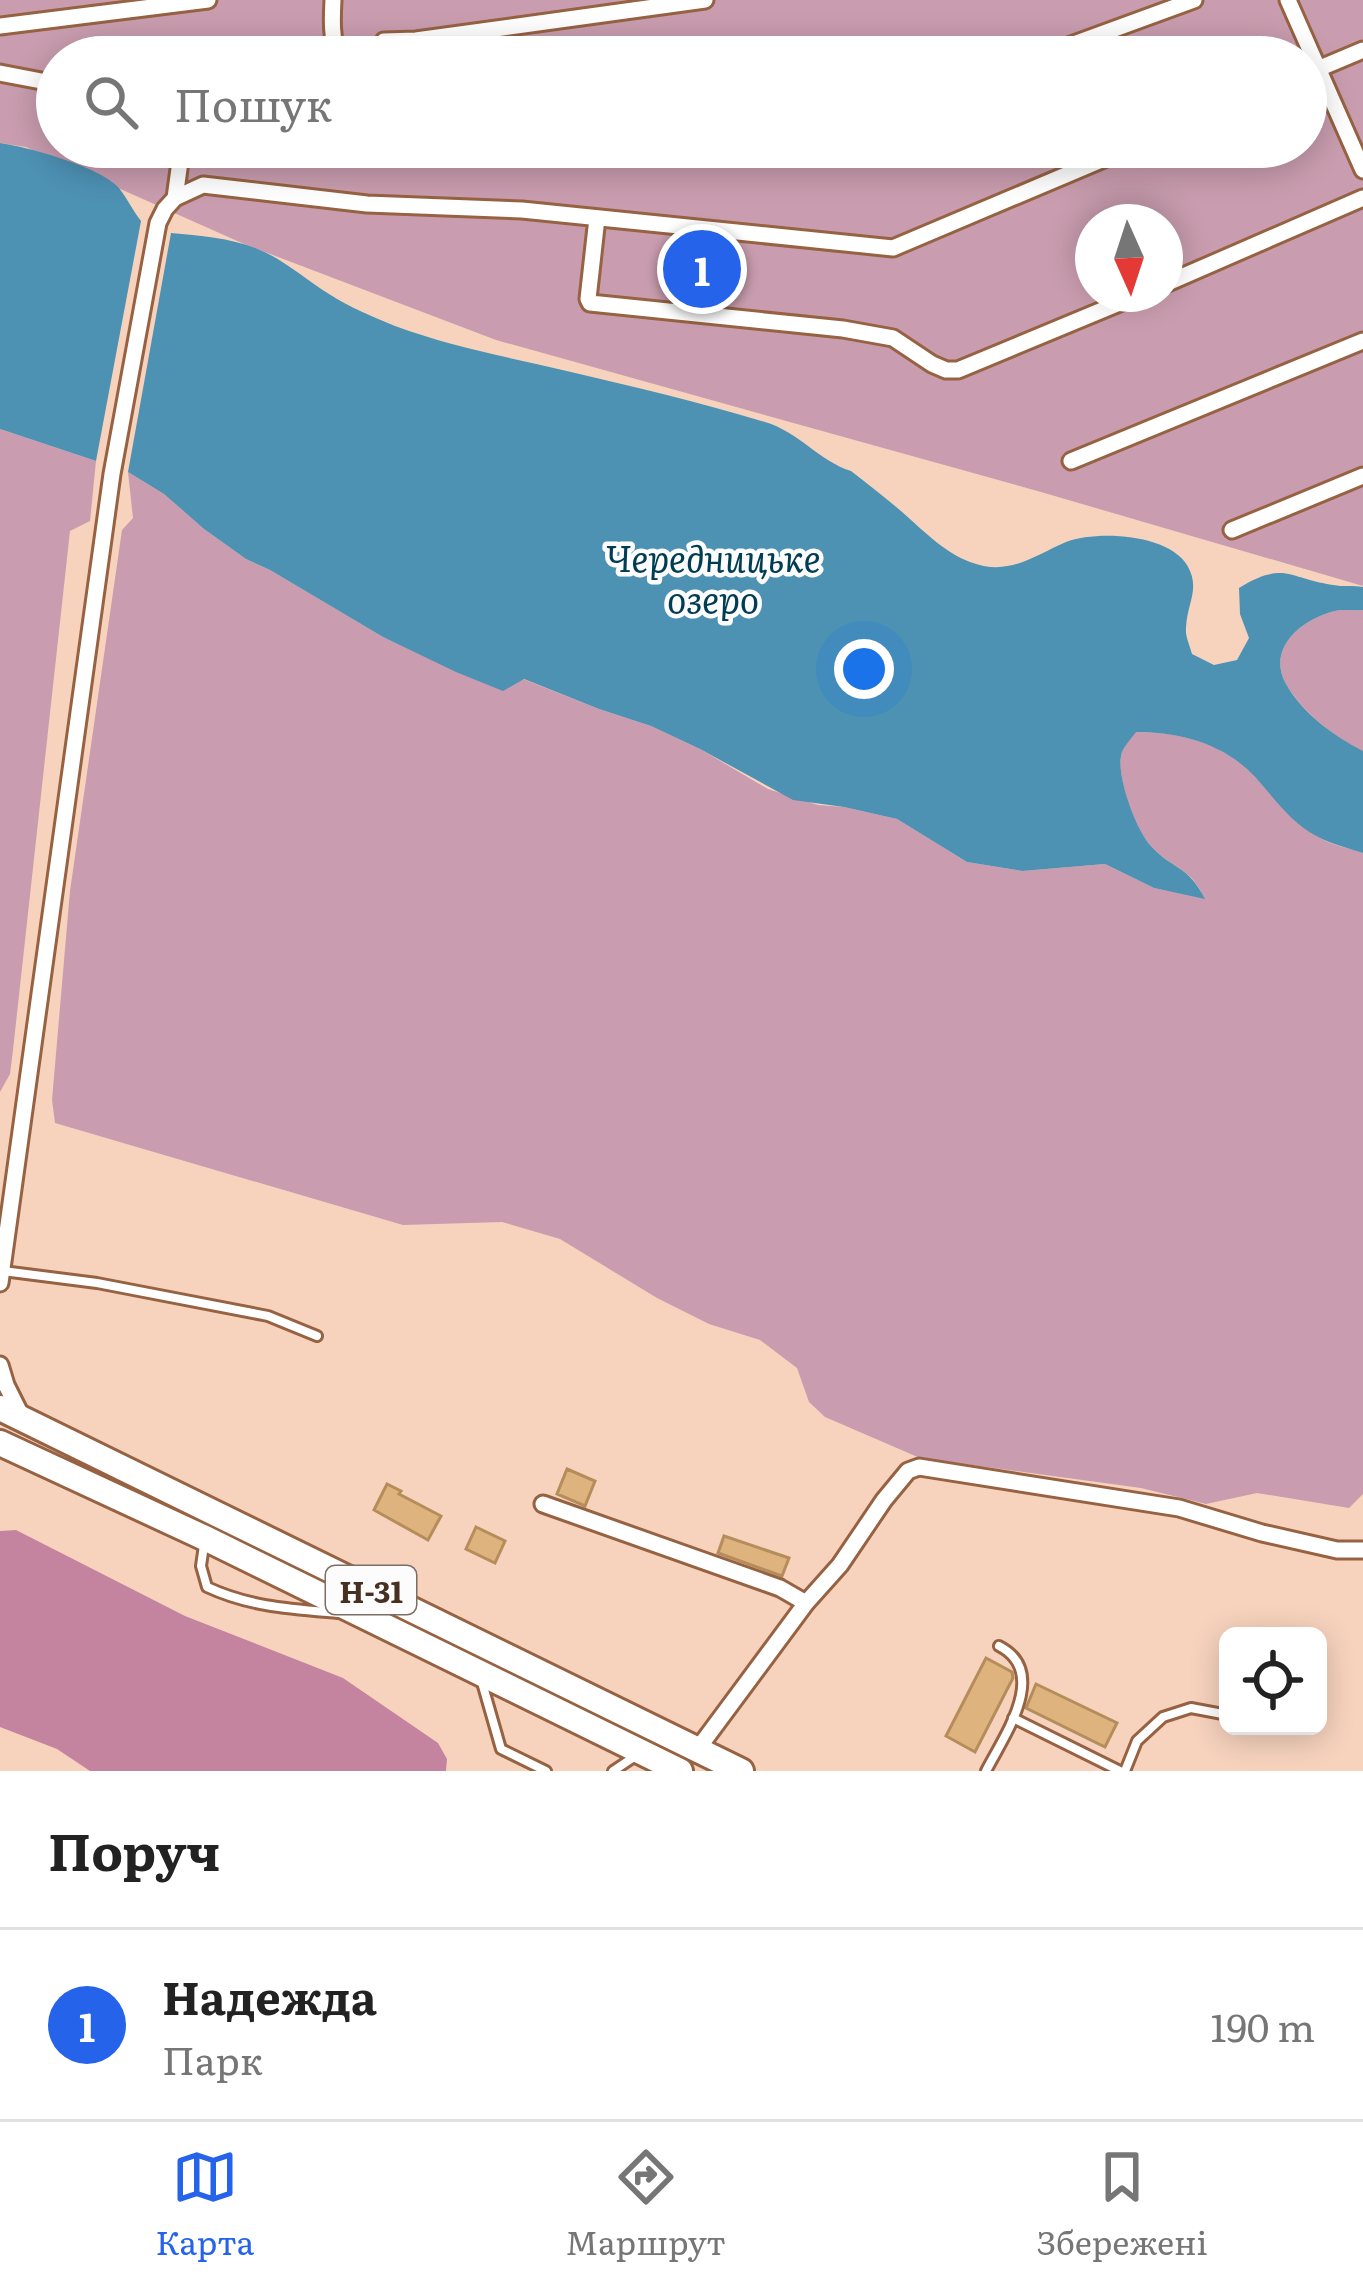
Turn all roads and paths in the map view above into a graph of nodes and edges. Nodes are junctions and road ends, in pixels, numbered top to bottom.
1 (208, 0) edge
2 (333, 0) edge
3 (705, 0) edge
4 (1194, 0) edge
5 (1288, 0) edge
6 (0, 26) edge
7 (334, 36) edge
8 (445, 36) edge
9 (1095, 36) edge
10 (1300, 36) edge
11 (1363, 50) edge
12 (1327, 66) edge
13 (0, 73) edge
14 (36, 80) edge
15 (1327, 101) edge
16 (179, 168) edge
17 (1082, 168) edge
18 (1363, 170) edge
19 (175, 198) junction
20 (1363, 198) edge
21 (597, 218) junction
22 (1183, 276) edge
23 (1098, 312) edge
24 (1363, 341) edge
25 (1070, 461) dead end
26 (1363, 476) edge
27 (1232, 530) dead end
28 (2, 1271) edge
29 (0, 1283) edge
30 (316, 1336) dead end
31 (0, 1365) edge
32 (12, 1414) edge
33 (0, 1443) edge
34 (543, 1504) dead end
35 (206, 1538) junction
36 (1363, 1550) edge
37 (806, 1603) junction
38 (361, 1615) junction
39 (1000, 1646) dead end
40 (479, 1672) junction
41 (1219, 1713) edge
42 (1013, 1718) junction
43 (698, 1750) junction
44 (642, 1752) junction
45 (546, 1771) edge
46 (613, 1771) edge
47 (680, 1771) edge
48 (741, 1771) edge
49 (986, 1771) edge
50 (1123, 1771) edge

1 - 6 street
2 - 7 street
3 - 8 street
4 - 9 street
5 - 10 street
11 - 12 street
13 - 14 street
15 - 18 street
16 - 19 street
17 - 21 street
19 - 21 street
19 - 28 street
20 - 22 street
21 - 23 street
24 - 25 street
26 - 27 street
28 - 29 street
28 - 30 lane
31 - 32 street
32 - 43 main road, Н-31
33 - 35 main road, Н-31
34 - 37 street
35 - 38 main road, Н-31
35 - 38 lane
36 - 37 street
37 - 43 street
38 - 40 main road, Н-31
39 - 42 lane
40 - 44 main road, Н-31
40 - 45 lane
41 - 50 lane
42 - 49 lane
42 - 50 lane
43 - 48 main road, Н-31
44 - 46 lane
44 - 47 main road, Н-31

